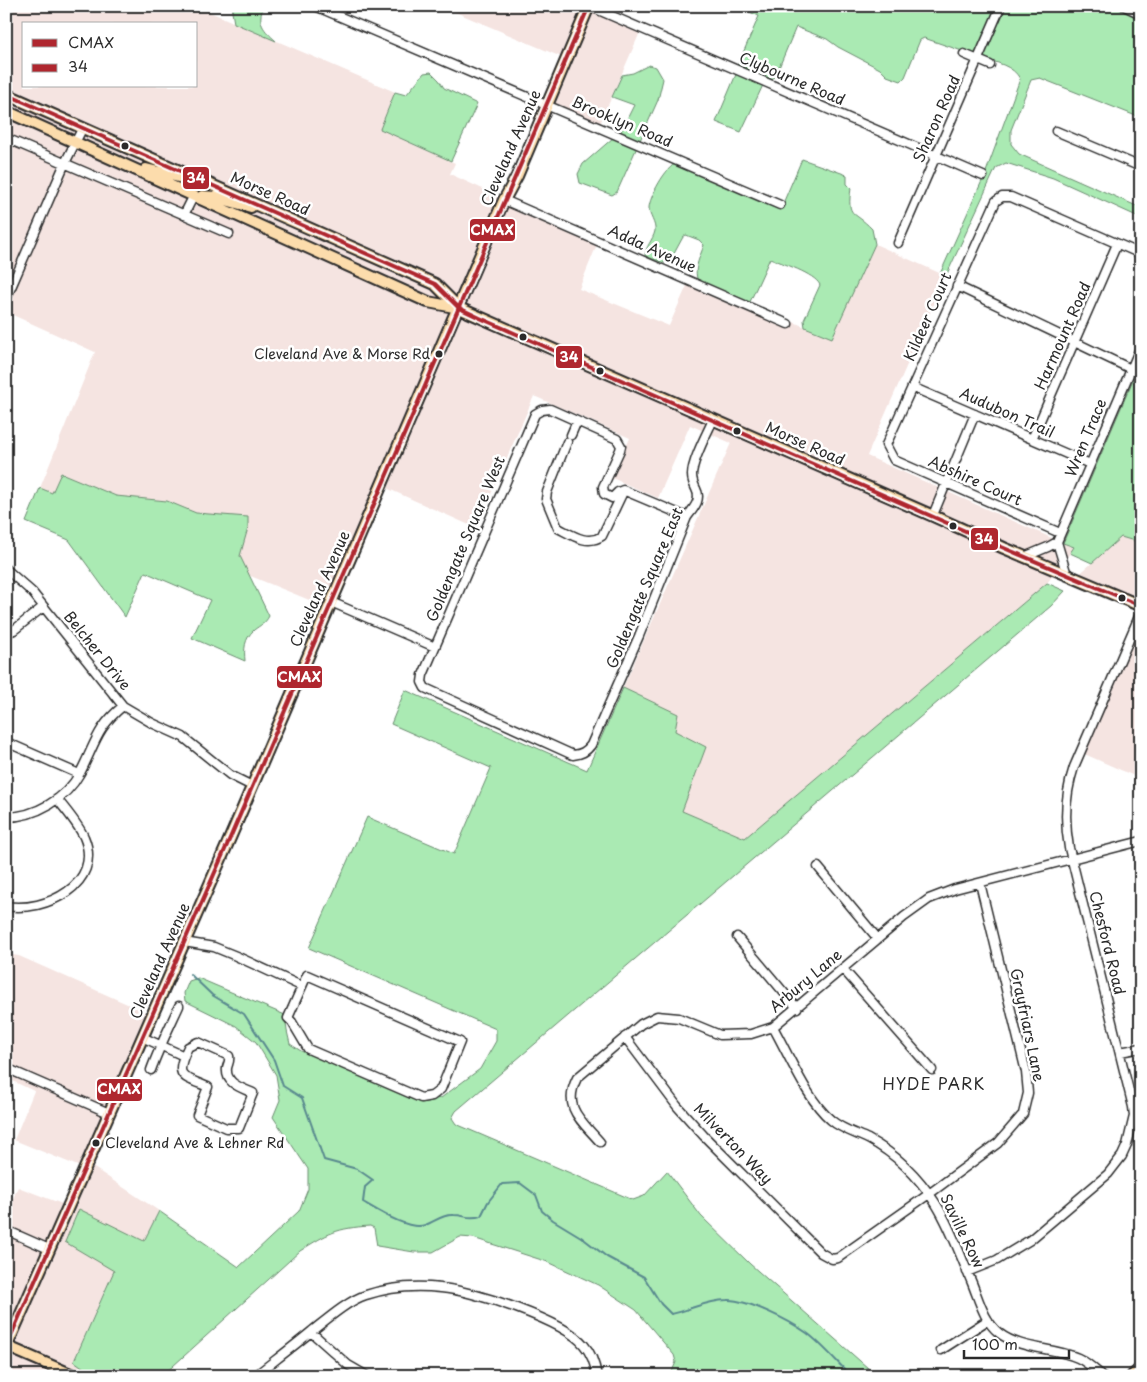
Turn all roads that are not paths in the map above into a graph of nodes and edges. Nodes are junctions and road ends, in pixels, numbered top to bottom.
1 (315, 6) edge
2 (589, 6) edge
3 (1001, 6) edge
4 (1124, 6) edge
5 (1141, 14) edge
6 (964, 54) dead end
7 (978, 60) junction
8 (990, 65) dead end
9 (6, 94) edge
10 (546, 105) junction
11 (6, 111) edge
12 (83, 127) junction
13 (1056, 131) dead end
14 (6, 138) edge
15 (76, 142) junction
16 (936, 155) junction
17 (65, 163) junction
18 (132, 167) junction
19 (1141, 167) edge
20 (983, 176) dead end
21 (202, 180) junction
22 (194, 195) junction
23 (504, 200) junction
24 (780, 205) dead end
25 (279, 214) junction
26 (184, 215) junction
27 (229, 234) dead end
28 (898, 243) dead end
29 (1117, 244) junction
30 (1141, 254) edge
31 (957, 286) junction
32 (6, 298) edge
33 (459, 308) junction
34 (788, 324) dead end
35 (1075, 343) junction
36 (1141, 346) edge
37 (1131, 369) junction
38 (912, 386) junction
39 (975, 414) junction
40 (713, 420) junction
41 (577, 421) junction
42 (1032, 439) junction
43 (886, 445) joint
44 (1090, 464) junction
45 (946, 484) junction
46 (623, 490) junction
47 (933, 516) junction
48 (687, 517) junction
49 (1060, 533) junction
50 (1057, 542) junction
51 (1024, 557) junction
52 (6, 569) edge
53 (1067, 575) junction
54 (331, 602) junction
55 (1141, 606) edge
56 (43, 607) junction
57 (1141, 612) edge
58 (6, 633) edge
59 (435, 647) junction
60 (423, 675) joint
61 (123, 706) junction
62 (6, 742) edge
63 (79, 774) junction
64 (252, 786) junction
65 (57, 799) junction
66 (6, 817) edge
67 (1141, 841) edge
68 (1072, 860) junction
69 (818, 867) dead end
70 (980, 884) junction
71 (6, 906) edge
72 (737, 937) dead end
73 (878, 939) junction
74 (184, 942) junction
75 (843, 969) junction
76 (300, 986) junction
77 (179, 1006) dead end
78 (797, 1008) junction
79 (773, 1027) junction
80 (142, 1037) junction
81 (625, 1037) junction
82 (160, 1045) junction
83 (1141, 1048) edge
84 (1120, 1052) junction
85 (184, 1056) junction
86 (6, 1068) edge
87 (151, 1070) dead end
88 (932, 1070) dead end
89 (109, 1113) junction
90 (600, 1142) dead end
91 (929, 1194) junction
92 (6, 1230) edge
93 (49, 1249) junction
94 (832, 1259) joint
95 (967, 1272) junction
96 (988, 1320) junction
97 (311, 1332) junction
98 (7, 1347) edge
99 (941, 1350) dead end
100 (1141, 1368) edge
101 (75, 1376) edge
102 (255, 1376) edge
103 (367, 1376) edge
104 (597, 1376) edge
105 (1102, 1376) edge
106 (1132, 1376) edge

1 - 10 street, Brooklyn Road
2 - 10 main road, Cleveland Avenue
2 - 16 street, Clybourne Road
3 - 7 street, Sharon Road
4 - 5 street
6 - 7 street
7 - 8 street
7 - 16 street, Sharon Road
9 - 12 main road, Morse Road
10 - 23 main road, Cleveland Avenue
10 - 24 street, Brooklyn Road
11 - 15 main road, Morse Road
12 - 15 street
12 - 21 main road, Morse Road
13 - 19 street
14 - 17 street
15 - 17 street
15 - 18 main road, Morse Road
16 - 20 street, Clybourne Road
16 - 28 street, Sharon Road
17 - 26 street
17 - 32 street
18 - 21 main road
18 - 22 main road, Morse Road
21 - 25 main road, Morse Road
22 - 25 main road
22 - 26 street
22 - 33 main road, Morse Road
23 - 33 main road, Cleveland Avenue
23 - 34 street, Adda Avenue
25 - 33 main road, Morse Road
26 - 27 street
29 - 30 street
29 - 31 street, Kildeer Court
29 - 35 street, Harmount Road
31 - 35 street
31 - 38 street, Kildeer Court
33 - 40 main road, Morse Road
33 - 54 main road, Cleveland Avenue
35 - 37 street
35 - 42 street, Harmount Road
36 - 37 street, Wren Trace
37 - 44 street, Wren Trace
38 - 39 street, Audubon Trail
38 - 43 street, Kildeer Court
39 - 42 street, Audubon Trail
39 - 45 street
40 - 47 main road, Morse Road
40 - 48 street, Goldengate Square East
41 - 46 street
41 - 46 street
41 - 59 street, Goldengate Square West
42 - 44 street, Audubon Trail
43 - 45 street, Abshire Court
44 - 49 street, Wren Trace
45 - 47 street
45 - 49 street, Abshire Court
46 - 48 street
47 - 51 main road, Morse Road
48 - 60 street, Goldengate Square East
49 - 50 street, Wren Trace
50 - 51 street
50 - 53 street
51 - 53 main road, Morse Road
52 - 56 street, Belcher Drive
53 - 55 main road, Morse Road
54 - 59 street
54 - 64 main road, Cleveland Avenue
56 - 58 street
56 - 61 street, Belcher Drive
57 - 68 street, Chesford Road
59 - 60 street, Goldengate Square West
61 - 63 street
61 - 64 street, Belcher Drive
62 - 63 street
63 - 65 street
64 - 74 main road, Cleveland Avenue
65 - 66 street
65 - 71 street
67 - 68 street, Arbury Lane
68 - 70 street, Arbury Lane
68 - 84 street, Chesford Road
69 - 73 street
70 - 73 street, Arbury Lane
70 - 91 street, Grayfriars Lane
72 - 78 street
73 - 75 street, Arbury Lane
74 - 76 street
74 - 80 main road, Cleveland Avenue
75 - 78 street, Arbury Lane
75 - 88 street
76 - 76 street
77 - 82 street
78 - 79 street, Arbury Lane
79 - 81 street, Arbury Lane
79 - 91 street, Saville Row
80 - 82 street
80 - 89 main road, Cleveland Avenue
81 - 90 street, Arbury Lane
81 - 94 street, Milverton Way
82 - 85 street
82 - 87 street
83 - 84 street
84 - 95 street, Chesford Road
85 - 85 street
86 - 89 street
89 - 93 main road, Cleveland Avenue
91 - 94 street, Grayfriars Lane
91 - 95 street, Saville Row
92 - 93 street
93 - 98 main road, Cleveland Avenue
95 - 96 street, Saville Row
96 - 99 street
96 - 105 street, Saville Row
97 - 102 street
97 - 103 street
97 - 104 street
98 - 101 main road
100 - 106 main road

